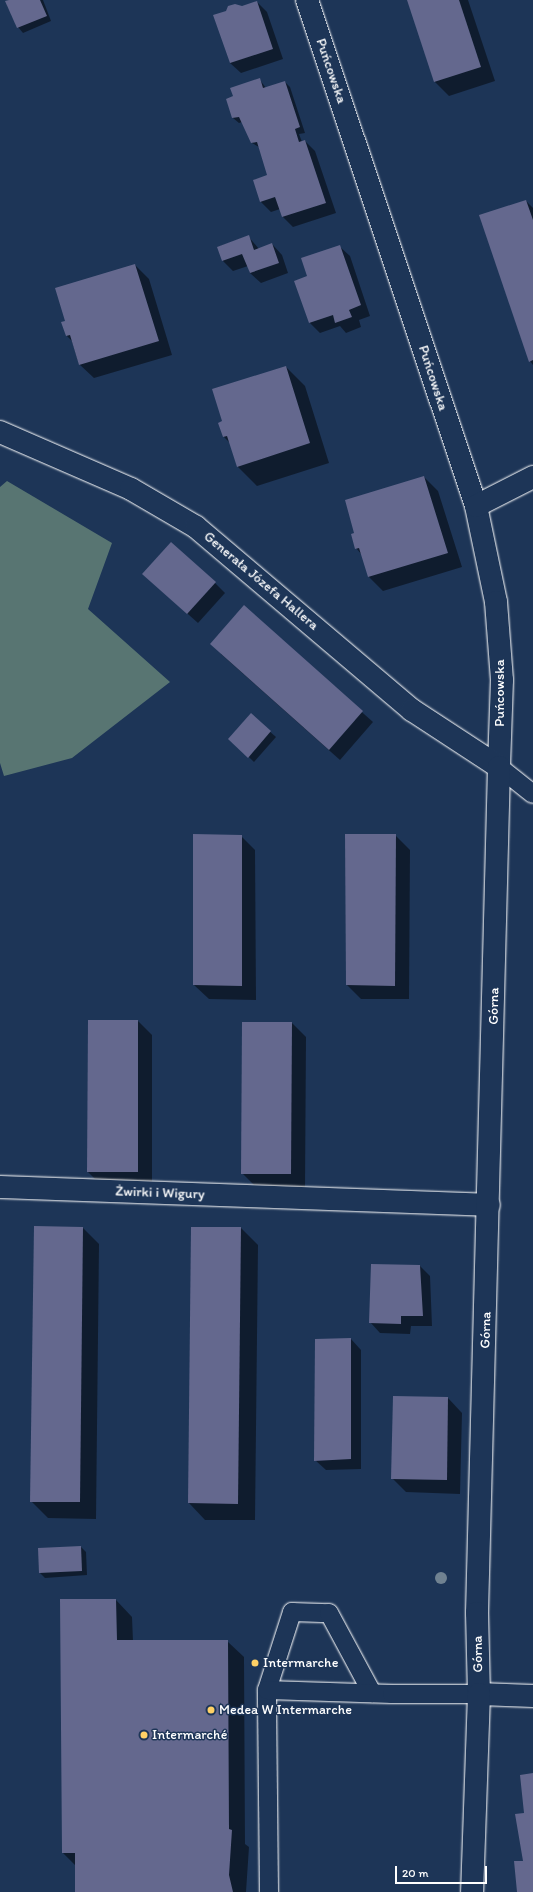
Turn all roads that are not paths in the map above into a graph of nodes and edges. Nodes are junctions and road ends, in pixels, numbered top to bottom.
1 (307, 0) edge
2 (0, 432) edge
3 (533, 476) edge
4 (476, 506) junction
5 (499, 768) junction
6 (533, 794) edge
7 (0, 1187) edge
8 (490, 1205) junction
9 (267, 1690) junction
10 (372, 1693) junction
11 (478, 1694) junction
12 (533, 1696) edge
13 (269, 1892) edge
14 (472, 1892) edge

1 - 4 street, Puńcowska
2 - 5 street, Generała Józefa Hallera
3 - 4 street
4 - 5 street, Puńcowska
5 - 6 lane
5 - 8 street, Górna
7 - 8 street, Żwirki i Wigury
8 - 11 street, Górna
9 - 10 lane
9 - 10 lane
9 - 13 lane
10 - 11 lane
11 - 12 street
11 - 14 street, Górna

